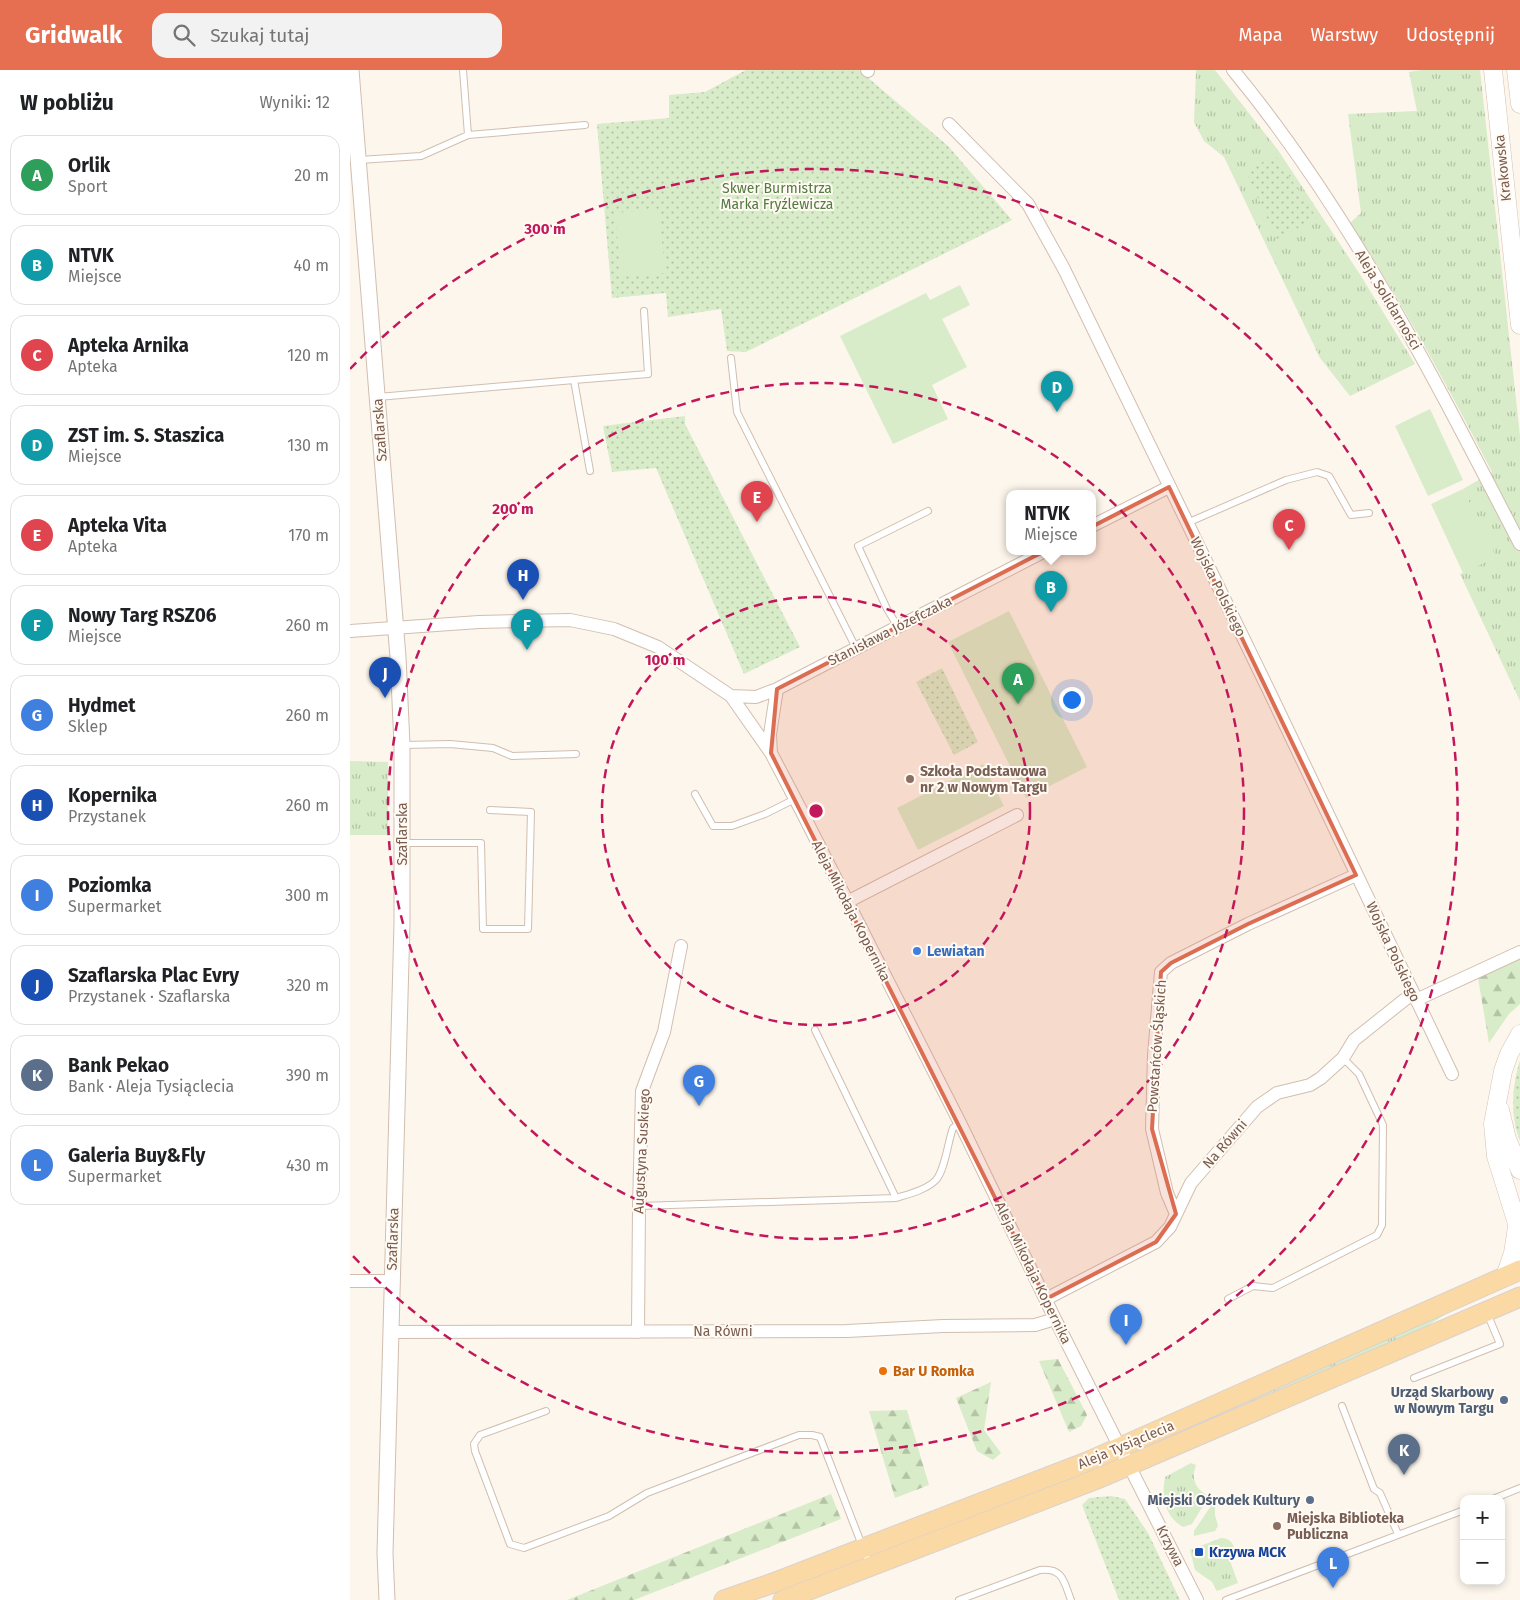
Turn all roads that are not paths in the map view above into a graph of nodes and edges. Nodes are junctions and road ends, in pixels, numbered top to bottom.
1 (351, 70) edge
2 (463, 70) edge
3 (1233, 70) edge
4 (1493, 70) edge
5 (1516, 70) edge
6 (1520, 104) edge
7 (949, 124) dead end
8 (585, 125) dead end
9 (468, 135) junction
10 (358, 160) junction
11 (644, 311) dead end
12 (1520, 325) edge
13 (731, 358) dead end
14 (574, 380) junction
15 (378, 397) junction
16 (590, 471) dead end
17 (1169, 487) junction
18 (928, 511) dead end
19 (1369, 513) dead end
20 (1187, 523) junction
21 (1096, 524) edge
22 (1520, 544) edge
23 (1037, 555) edge
24 (898, 627) junction
25 (396, 628) junction
26 (350, 631) edge
27 (856, 648) junction
28 (777, 689) junction
29 (731, 696) junction
30 (402, 745) junction
31 (576, 754) dead end
32 (770, 754) junction
33 (695, 794) dead end
34 (795, 799) junction
35 (490, 810) dead end
36 (1016, 815) dead end
37 (403, 843) junction
38 (1356, 875) junction
39 (847, 902) junction
40 (681, 946) dead end
41 (1520, 952) edge
42 (1415, 996) junction
43 (815, 1030) dead end
44 (1520, 1034) edge
45 (1343, 1058) junction
46 (1452, 1074) dead end
47 (1498, 1100) junction
48 (960, 1123) junction
49 (1520, 1170) edge
50 (896, 1198) junction
51 (639, 1206) junction
52 (1176, 1214) junction
53 (1519, 1230) edge
54 (1512, 1274) edge
55 (350, 1281) edge
56 (391, 1281) junction
57 (1046, 1299) junction
58 (1228, 1299) dead end
59 (1518, 1299) edge
60 (1486, 1312) junction
61 (1055, 1319) junction
62 (390, 1332) junction
63 (638, 1332) junction
64 (1414, 1378) dead end
65 (1342, 1406) dead end
66 (546, 1411) dead end
67 (1121, 1448) junction
68 (1129, 1465) junction
69 (1520, 1488) edge
70 (1503, 1495) edge
71 (1460, 1511) edge
72 (1398, 1534) junction
73 (864, 1549) junction
74 (871, 1566) junction
75 (387, 1600) edge
76 (724, 1600) edge
77 (783, 1600) edge
78 (959, 1600) edge
79 (1071, 1600) edge
80 (1197, 1600) edge
81 (1226, 1600) edge

1 - 10 street, Szaflarska
2 - 9 lane
3 - 22 street, Aleja Solidarności
4 - 12 main road, Krakowska
5 - 6 main road
7 - 17 street, Wojska Polskiego
8 - 9 lane
9 - 10 lane
10 - 15 street, Szaflarska
11 - 14 lane
13 - 27 lane
14 - 15 lane
14 - 16 lane
15 - 25 street, Szaflarska
17 - 20 street, Wojska Polskiego
17 - 21 street
18 - 24 lane
19 - 20 lane
20 - 38 street, Wojska Polskiego
23 - 24 street, Stanisława Józefczaka
24 - 27 street, Stanisława Józefczaka
25 - 26 street, Aleja Mikołaja Kopernika
25 - 29 street, Aleja Mikołaja Kopernika
25 - 30 street, Szaflarska
27 - 28 street, Stanisława Józefczaka
28 - 29 street, Stanisława Józefczaka
28 - 32 street
29 - 32 street, Aleja Mikołaja Kopernika
30 - 31 lane
30 - 37 street, Szaflarska
32 - 34 street, Aleja Mikołaja Kopernika
33 - 34 lane
34 - 39 street, Aleja Mikołaja Kopernika
35 - 37 lane
36 - 39 street
37 - 56 street, Szaflarska
38 - 42 street, Wojska Polskiego
38 - 52 street, Powstańców Śląskich
39 - 48 street, Aleja Mikołaja Kopernika
40 - 51 street, Augustyna Suskiego
41 - 42 street, Na Równi
42 - 45 street, Na Równi
42 - 46 street, Wojska Polskiego
43 - 50 lane
44 - 47 main road
45 - 52 street, Na Równi
45 - 58 lane
47 - 49 main road
47 - 53 main road
48 - 50 lane
48 - 57 street, Aleja Mikołaja Kopernika
50 - 51 lane
51 - 63 street, Augustyna Suskiego
52 - 57 street, Na Równi
53 - 54 main road
54 - 67 main road, Aleja Tysiąclecia
55 - 56 street
56 - 62 street, Szaflarska
57 - 61 street, Aleja Mikołaja Kopernika
59 - 60 main road, Aleja Tysiąclecia
60 - 64 lane
60 - 68 main road, Aleja Tysiąclecia
61 - 63 street, Na Równi
61 - 67 street, Aleja Mikołaja Kopernika
62 - 63 street, Na Równi
62 - 75 street, Szaflarska
65 - 72 lane
66 - 73 lane
67 - 68 street, Aleja Mikołaja Kopernika
67 - 73 main road, Aleja Tysiąclecia
68 - 74 main road, Aleja Tysiąclecia
68 - 80 street, Krzywa
69 - 70 lane
71 - 72 lane
72 - 81 lane
73 - 74 lane
73 - 76 main road, Aleja Tysiąclecia
74 - 77 main road, Aleja Tysiąclecia
78 - 79 lane

